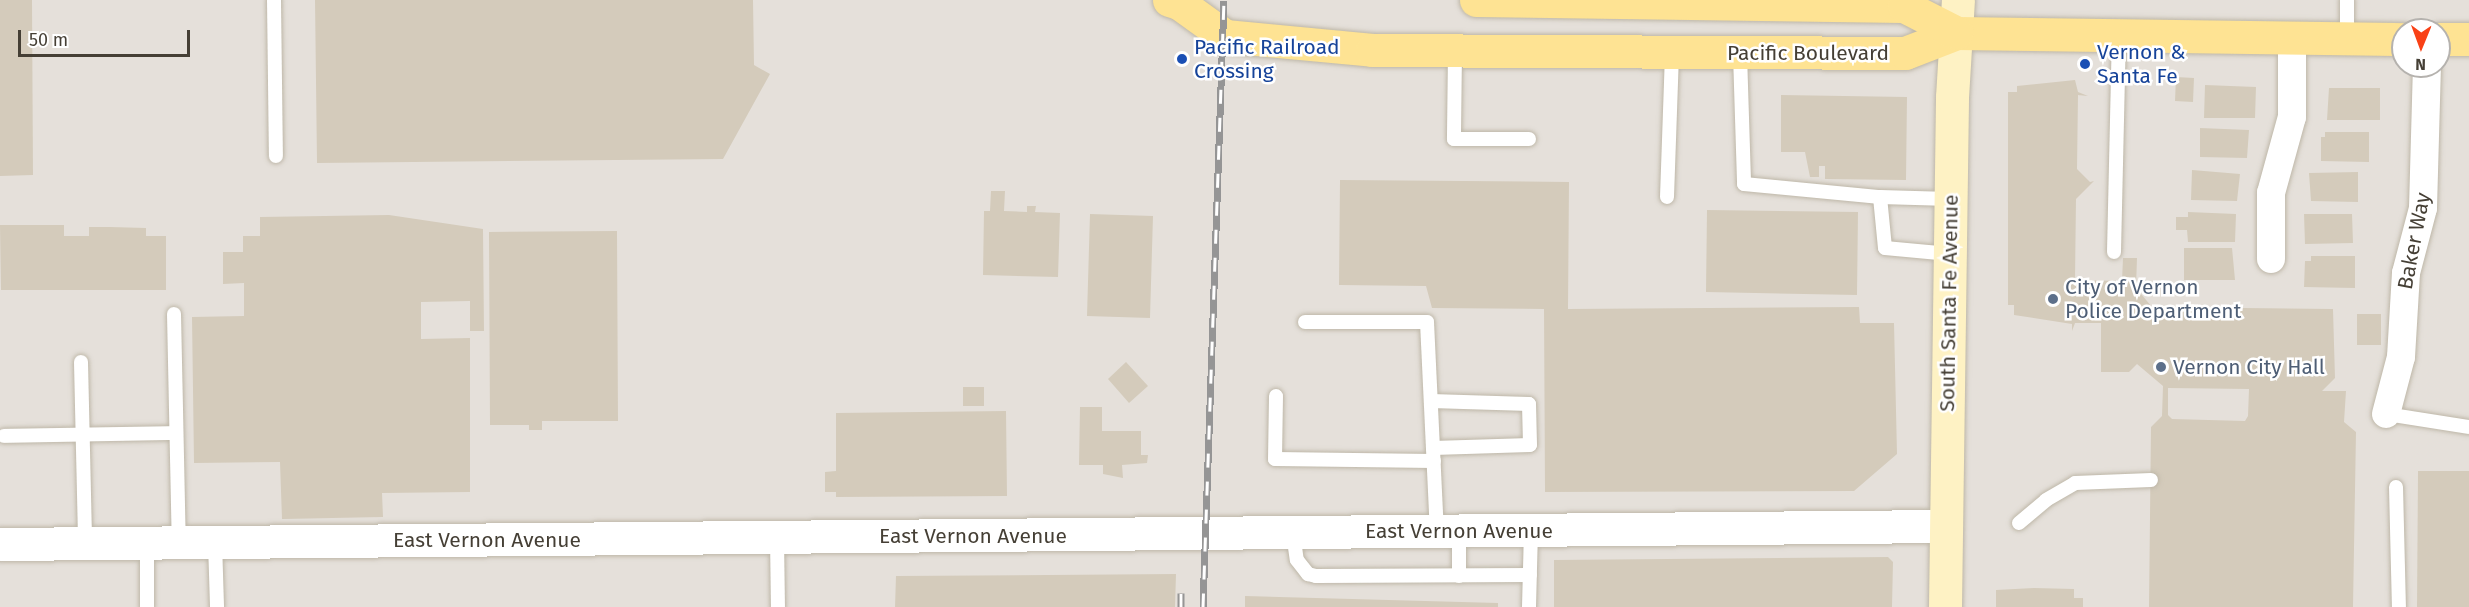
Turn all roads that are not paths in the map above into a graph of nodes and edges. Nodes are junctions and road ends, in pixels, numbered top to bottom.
1 (274, 0) edge
2 (1476, 0) edge
3 (1958, 0) edge
4 (2347, 0) edge
5 (1178, 1) edge
6 (1620, 1) edge
7 (1957, 33) junction
8 (2119, 35) junction
9 (2292, 37) junction
10 (2347, 38) junction
11 (2391, 39) edge
12 (2451, 39) edge
13 (2469, 39) edge
14 (1455, 52) junction
15 (1672, 53) junction
16 (1740, 54) junction
17 (2427, 78) edge
18 (1529, 139) dead end
19 (276, 156) dead end
20 (1667, 197) dead end
21 (1880, 197) junction
22 (1950, 199) junction
23 (2114, 252) dead end
24 (1950, 254) junction
25 (2271, 259) dead end
26 (174, 314) dead end
27 (1305, 322) dead end
28 (81, 362) dead end
29 (1276, 396) dead end
30 (1431, 401) junction
31 (2386, 414) joint
32 (2469, 427) edge
33 (176, 433) junction
34 (82, 434) junction
35 (4, 436) dead end
36 (1434, 454) junction
37 (2151, 480) dead end
38 (2396, 487) dead end
39 (2019, 523) dead end
40 (1946, 526) junction
41 (1448, 531) junction
42 (1531, 531) junction
43 (1293, 533) junction
44 (777, 537) junction
45 (215, 542) junction
46 (85, 543) junction
47 (163, 543) junction
48 (0, 544) edge
49 (1530, 575) junction
50 (1459, 576) junction
51 (147, 607) edge
52 (217, 607) edge
53 (778, 607) edge
54 (1528, 607) edge
55 (1945, 607) edge
56 (2399, 607) edge

1 - 19 lane
2 - 6 main road
3 - 7 main road, South Santa Fe Avenue
4 - 10 lane
5 - 14 main road, Pacific Boulevard
6 - 7 main road
7 - 8 main road
7 - 16 main road, Pacific Boulevard
7 - 22 main road, South Santa Fe Avenue
8 - 9 main road
8 - 23 lane
9 - 10 main road
9 - 25 street
10 - 11 main road
12 - 13 main road
14 - 15 main road, Pacific Boulevard
14 - 18 lane
15 - 16 main road, Pacific Boulevard
15 - 20 lane
16 - 21 lane
17 - 31 street, Baker Way
21 - 22 lane
21 - 24 lane
22 - 24 main road, South Santa Fe Avenue
24 - 40 main road, South Santa Fe Avenue
26 - 33 lane
27 - 30 lane
28 - 34 lane
29 - 36 lane
30 - 36 lane
30 - 36 lane
31 - 32 lane
33 - 34 lane
33 - 47 lane
34 - 35 lane
34 - 46 lane
36 - 41 lane
37 - 39 lane
38 - 56 lane
40 - 42 street, East Vernon Avenue
40 - 55 main road, South Santa Fe Avenue
41 - 42 street, East Vernon Avenue
41 - 43 street, East Vernon Avenue
41 - 50 lane
42 - 49 lane
43 - 44 street, East Vernon Avenue
43 - 50 lane
44 - 45 street, East Vernon Avenue
44 - 53 lane
45 - 47 street, East Vernon Avenue
45 - 52 lane
46 - 47 street, East Vernon Avenue
46 - 48 street, East Vernon Avenue
47 - 51 lane
49 - 50 lane
49 - 54 lane

